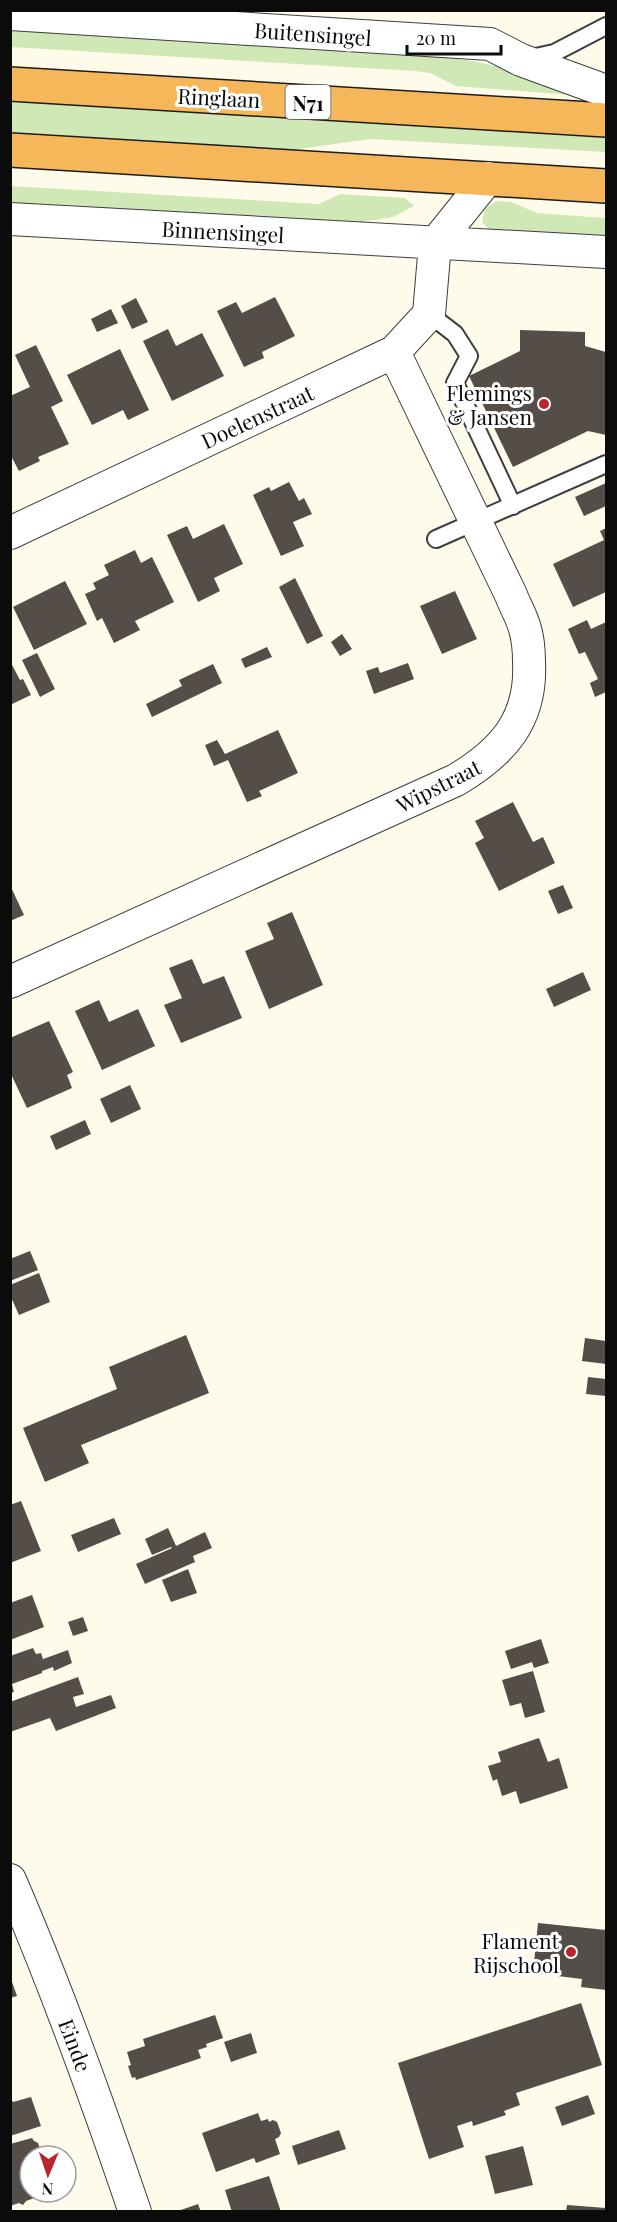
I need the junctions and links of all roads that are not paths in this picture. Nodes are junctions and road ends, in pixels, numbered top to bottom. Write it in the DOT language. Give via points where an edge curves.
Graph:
graph roads {
  1 [pos="10,14"];
  2 [pos="130,16"];
  3 [pos="606,26"];
  4 [pos="520,60"];
  5 [pos="10,84"];
  6 [pos="606,91"];
  7 [pos="606,120"];
  8 [pos="10,150"];
  9 [pos="488,178"];
  10 [pos="606,186"];
  11 [pos="10,219"];
  12 [pos="435,244"];
  13 [pos="606,252"];
  14 [pos="429,314"];
  15 [pos="394,352"];
  16 [pos="606,464"];
  17 [pos="513,506"];
  18 [pos="476,522"];
  19 [pos="10,533"];
  20 [pos="436,539"];
  21 [pos="10,982"];
  22 [pos="10,1880"];
  23 [pos="135,2211"];
  1 -- 2 [label="street, Buitensingel"];
  2 -- 4 [label="street, Buitensingel" via="490,44"];
  3 -- 4 [label="lane" via="554,53"];
  4 -- 6 [label="street, Buitensingel"];
  5 -- 7 [label="highway, Ringlaan / N71"];
  8 -- 9 [label="highway"];
  9 -- 10 [label="highway"];
  9 -- 12 [label="street"];
  11 -- 12 [label="street, Binnensingel"];
  12 -- 13 [label="street, Binnensingel"];
  12 -- 14 [label="street"];
  14 -- 15 [label="street, Doelenstraat"];
  14 -- 17 [label="lane" via="455,334 469,356 455,383"];
  15 -- 18 [label="street, Wipstraat"];
  15 -- 19 [label="street, Doelenstraat"];
  16 -- 17 [label="lane"];
  17 -- 18 [label="lane"];
  18 -- 20 [label="lane"];
  18 -- 21 [label="street, Wipstraat" via="525,630 529,654 528,694 522,714 497,751 456,780"];
  22 -- 23 [label="street, Einde" via="42,1954"];
}
